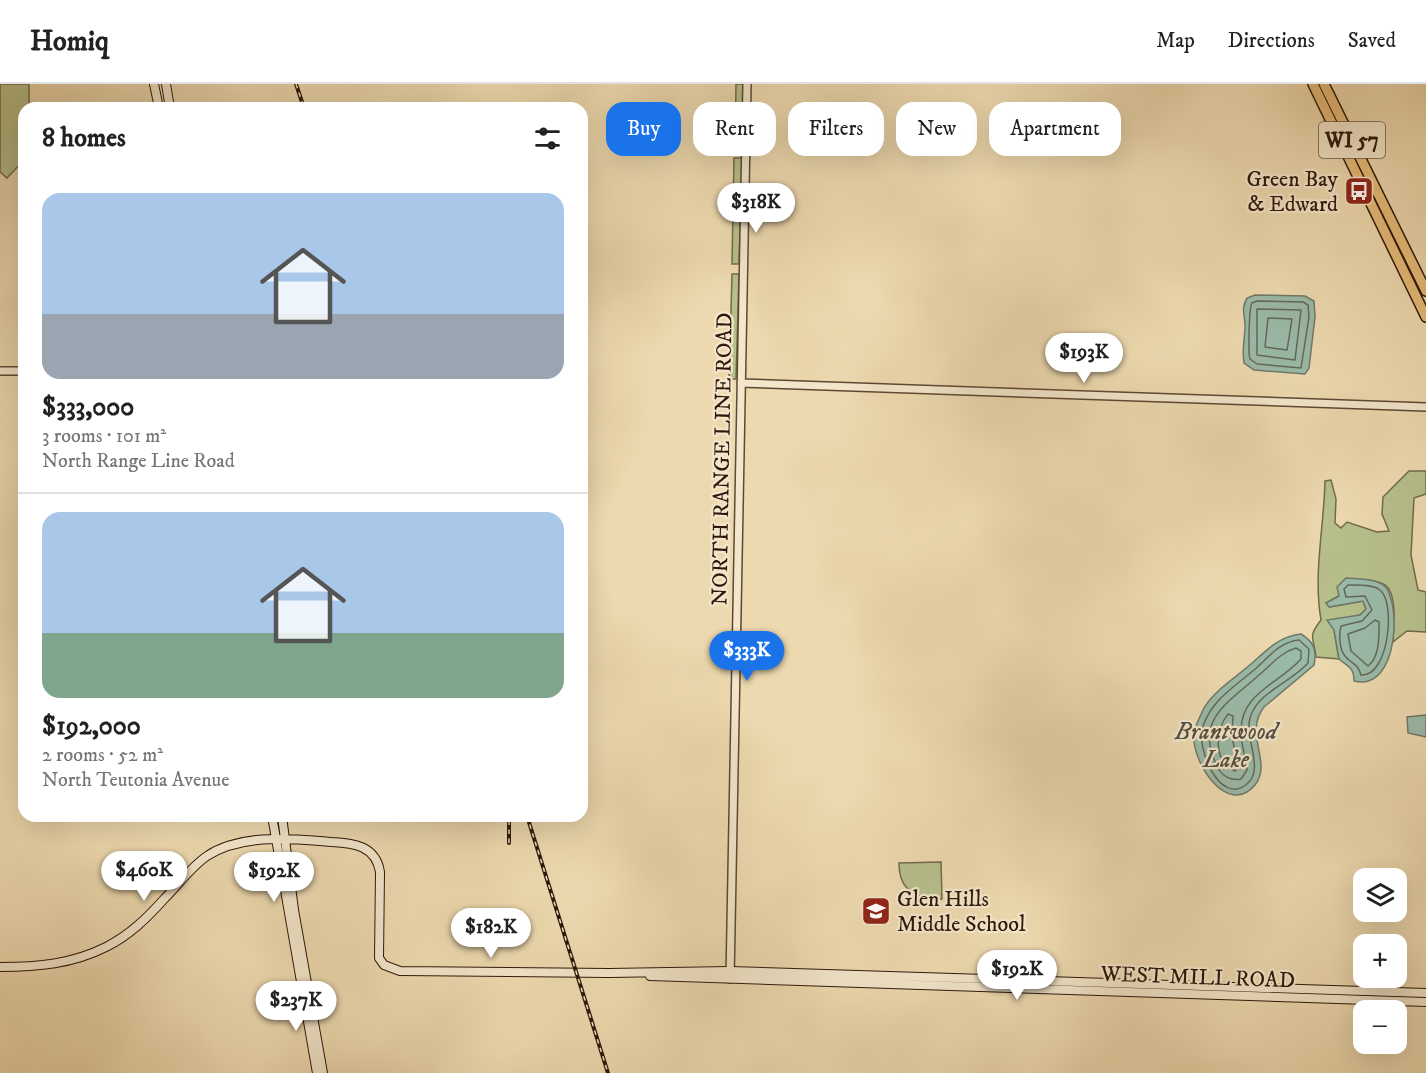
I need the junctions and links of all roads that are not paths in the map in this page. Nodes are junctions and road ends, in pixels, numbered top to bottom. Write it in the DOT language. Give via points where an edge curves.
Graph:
graph roads {
  1 [pos="154,84"];
  2 [pos="166,84"];
  3 [pos="747,84"];
  4 [pos="1313,84"];
  5 [pos="1324,84"];
  6 [pos="158,102"];
  7 [pos="169,102"];
  8 [pos="1426,291"];
  9 [pos="1426,317"];
  10 [pos="0,371"];
  11 [pos="18,371"];
  12 [pos="741,383"];
  13 [pos="1426,407"];
  14 [pos="273,822"];
  15 [pos="283,822"];
  16 [pos="276,841"];
  17 [pos="285,841"];
  18 [pos="0,967"];
  19 [pos="730,975"];
  20 [pos="1426,993"];
  21 [pos="1426,1002"];
  22 [pos="317,1073"];
  23 [pos="323,1073"];
  1 -- 6 [label="main road"];
  2 -- 7 [label="main road"];
  3 -- 12 [label="street, NORTH RANGE LINE ROAD"];
  4 -- 9 [label="main road, WI 57"];
  5 -- 8 [label="main road, WI 57"];
  10 -- 11 [label="street"];
  12 -- 13 [label="street"];
  12 -- 19 [label="street, NORTH RANGE LINE ROAD"];
  14 -- 16 [label="main road"];
  15 -- 17 [label="main road"];
  16 -- 17 [label="main road, WEST MILL ROAD"];
  16 -- 18 [label="main road, WEST MILL ROAD" via="232,844 207,856 137,927 98,951 49,966"];
  16 -- 22 [label="main road"];
  17 -- 19 [label="main road, WEST MILL ROAD" via="353,843 373,855 380,872 379,958 388,968"];
  17 -- 23 [label="main road"];
  19 -- 20 [label="main road, WEST MILL ROAD"];
  19 -- 21 [label="main road, WEST MILL ROAD"];
}
